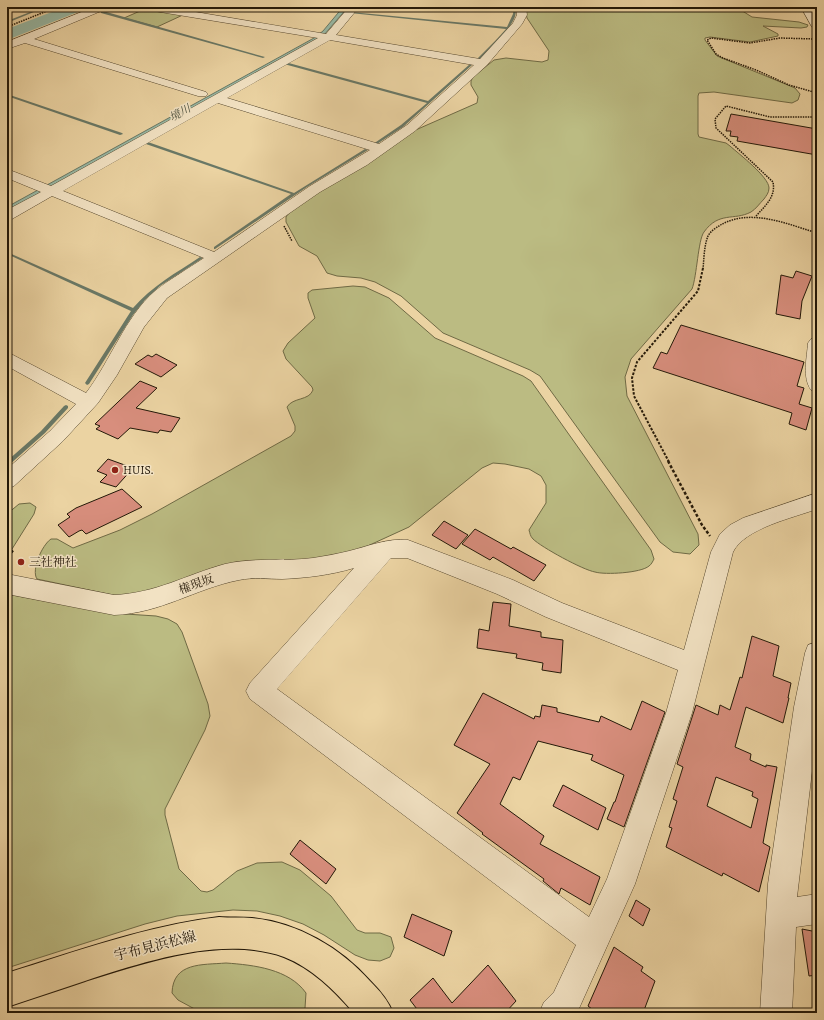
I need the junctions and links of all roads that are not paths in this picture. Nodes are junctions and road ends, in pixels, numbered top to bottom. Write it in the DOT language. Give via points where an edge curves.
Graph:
graph roads {
  1 [pos="103,7"];
  2 [pos="148,7"];
  3 [pos="354,7"];
  4 [pos="521,7"];
  5 [pos="806,7"];
  6 [pos="817,27"];
  7 [pos="321,33"];
  8 [pos="24,39"];
  9 [pos="7,46"];
  10 [pos="483,63"];
  11 [pos="202,94"];
  12 [pos="217,99"];
  13 [pos="161,117"];
  14 [pos="380,150"];
  15 [pos="7,173"];
  16 [pos="42,187"];
  17 [pos="7,216"];
  18 [pos="216,258"];
  19 [pos="817,343"];
  20 [pos="7,359"];
  21 [pos="817,386"];
  22 [pos="88,402"];
  23 [pos="7,481"];
  24 [pos="817,501"];
  25 [pos="385,548"];
  26 [pos="7,584"];
  27 [pos="817,653"];
  28 [pos="692,664"];
  29 [pos="812,709"];
  30 [pos="817,909"];
  31 [pos="781,913"];
  32 [pos="594,940"];
  33 [pos="7,990"];
  34 [pos="376,1013"];
  35 [pos="555,1013"];
  36 [pos="776,1013"];
  1 -- 8 [label="street"];
  2 -- 7 [label="street"];
  3 -- 7 [label="street"];
  4 -- 10 [label="street" via="522,15 519,21"];
  5 -- 6 [label="street"];
  7 -- 10 [label="street"];
  7 -- 11 [label="street" via="294,44"];
  7 -- 12 [label="street"];
  8 -- 9 [label="street"];
  8 -- 11 [label="street"];
  10 -- 14 [label="street" via="411,128"];
  11 -- 13 [label="street"];
  12 -- 14 [label="street"];
  12 -- 16 [label="street"];
  14 -- 18 [label="street" via="315,189"];
  15 -- 16 [label="street"];
  16 -- 17 [label="street"];
  16 -- 18 [label="street"];
  18 -- 22 [label="street" via="154,302"];
  19 -- 21 [label="street"];
  20 -- 22 [label="street"];
  22 -- 23 [label="street"];
  24 -- 28 [label="street" via="745,527 728,540 722,552"];
  25 -- 26 [label="street, 権現坂" via="352,560 315,567 241,570 145,603 129,606"];
  25 -- 28 [label="street" via="408,549 505,587 548,608"];
  25 -- 32 [label="street" via="259,691"];
  27 -- 29 [label="street"];
  28 -- 32 [label="street" via="679,713 620,884"];
  29 -- 31 [label="street" via="786,861"];
  30 -- 31 [label="street" via="810,912"];
  31 -- 36 [label="street"];
  32 -- 35 [label="street" via="565,1003"];
  33 -- 34 [label="main road, 宇布見浜松線" via="177,938 208,933 252,933 274,937 294,945 333,967 351,983"];
}
